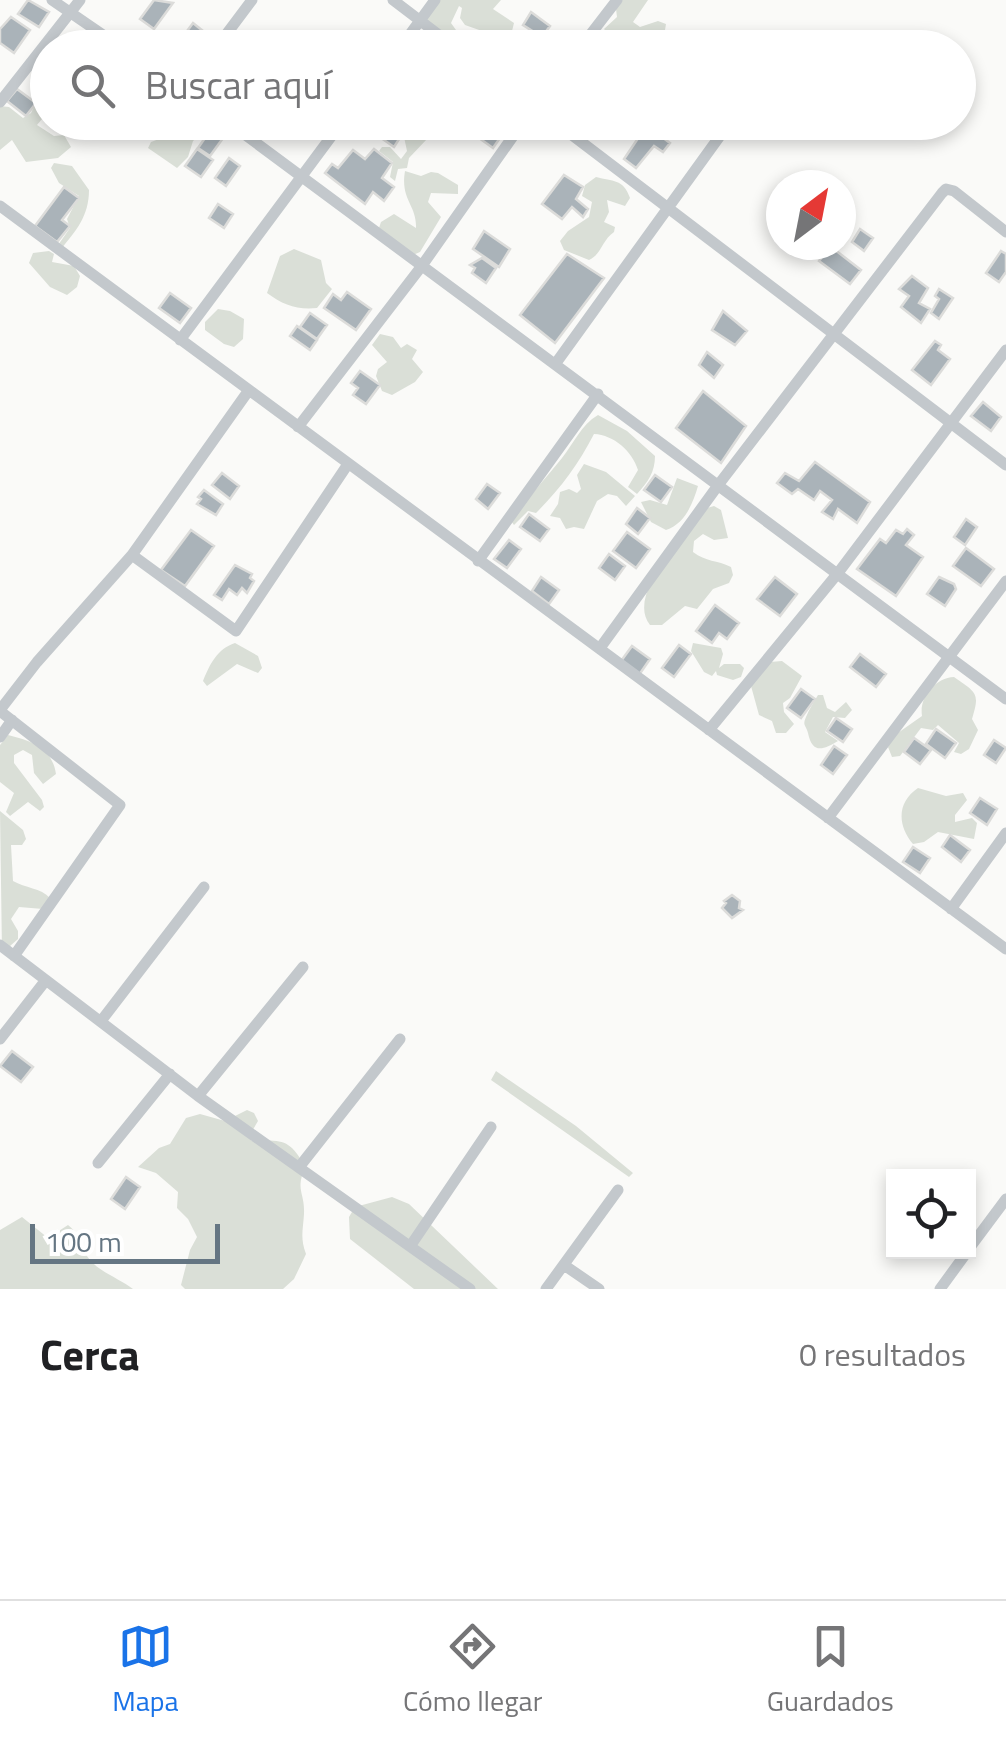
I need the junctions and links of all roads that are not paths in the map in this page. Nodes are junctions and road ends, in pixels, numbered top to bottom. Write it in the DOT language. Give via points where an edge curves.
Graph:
graph roads {
  1 [pos="52,0"];
  2 [pos="80,0"];
  3 [pos="252,0"];
  4 [pos="393,0"];
  5 [pos="435,0"];
  6 [pos="616,0"];
  7 [pos="71,13"];
  8 [pos="420,20"];
  9 [pos="57,30"];
  10 [pos="96,30"];
  11 [pos="230,30"];
  12 [pos="413,30"];
  13 [pos="433,30"];
  14 [pos="594,30"];
  15 [pos="30,64"];
  16 [pos="0,102"];
  17 [pos="252,140"];
  18 [pos="328,140"];
  19 [pos="509,140"];
  20 [pos="579,140"];
  21 [pos="717,140"];
  22 [pos="300,176"];
  23 [pos="0,206"];
  24 [pos="669,209"];
  25 [pos="1006,232"];
  26 [pos="421,267"];
  27 [pos="833,336"];
  28 [pos="180,340"];
  29 [pos="1006,350"];
  30 [pos="556,364"];
  31 [pos="249,390"];
  32 [pos="598,394"];
  33 [pos="952,422"];
  34 [pos="298,427"];
  35 [pos="348,464"];
  36 [pos="1006,465"];
  37 [pos="719,484"];
  38 [pos="132,554"];
  39 [pos="478,560"];
  40 [pos="838,573"];
  41 [pos="1006,581"];
  42 [pos="600,648"];
  43 [pos="951,658"];
  44 [pos="1006,699"];
  45 [pos="0,710"];
  46 [pos="12,720"];
  47 [pos="709,730"];
  48 [pos="0,737"];
  49 [pos="828,818"];
  50 [pos="1006,833"];
  51 [pos="204,887"];
  52 [pos="951,908"];
  53 [pos="0,945"];
  54 [pos="1006,949"];
  55 [pos="14,956"];
  56 [pos="304,967"];
  57 [pos="46,980"];
  58 [pos="101,1022"];
  59 [pos="400,1039"];
  60 [pos="0,1040"];
  61 [pos="170,1074"];
  62 [pos="198,1096"];
  63 [pos="491,1128"];
  64 [pos="98,1163"];
  65 [pos="300,1166"];
  66 [pos="618,1190"];
  67 [pos="1006,1199"];
  68 [pos="976,1240"];
  69 [pos="411,1244"];
  70 [pos="962,1259"];
  71 [pos="564,1265"];
  72 [pos="470,1289"];
  73 [pos="546,1289"];
  74 [pos="599,1289"];
  75 [pos="940,1289"];
  1 -- 7 [label="street"];
  2 -- 7 [label="street"];
  3 -- 11 [label="street"];
  4 -- 8 [label="street"];
  5 -- 8 [label="street"];
  6 -- 14 [label="street"];
  7 -- 9 [label="street"];
  7 -- 10 [label="street"];
  8 -- 12 [label="street"];
  8 -- 13 [label="street"];
  15 -- 16 [label="street"];
  17 -- 22 [label="street"];
  18 -- 22 [label="street"];
  19 -- 26 [label="street"];
  20 -- 24 [label="street"];
  21 -- 24 [label="street"];
  22 -- 26 [label="street"];
  22 -- 28 [label="street"];
  23 -- 28 [label="street"];
  24 -- 27 [label="street"];
  24 -- 30 [label="street"];
  25 -- 27 [label="street" via="946,189"];
  26 -- 30 [label="street"];
  26 -- 34 [label="street"];
  27 -- 33 [label="street"];
  27 -- 37 [label="street"];
  28 -- 31 [label="street"];
  29 -- 33 [label="street"];
  30 -- 32 [label="street"];
  31 -- 34 [label="street"];
  31 -- 38 [label="street"];
  32 -- 37 [label="street"];
  32 -- 39 [label="street"];
  33 -- 36 [label="street"];
  33 -- 40 [label="street"];
  34 -- 35 [label="street"];
  35 -- 38 [label="street" via="236,631"];
  35 -- 39 [label="street"];
  37 -- 40 [label="street"];
  37 -- 42 [label="street"];
  38 -- 45 [label="street"];
  39 -- 42 [label="street"];
  40 -- 43 [label="street"];
  40 -- 47 [label="street"];
  41 -- 43 [label="street"];
  42 -- 47 [label="street"];
  43 -- 44 [label="street"];
  43 -- 49 [label="street"];
  45 -- 46 [label="street"];
  46 -- 48 [label="street"];
  46 -- 55 [label="street" via="120,805"];
  47 -- 49 [label="street"];
  49 -- 52 [label="street"];
  50 -- 52 [label="street"];
  51 -- 58 [label="street"];
  52 -- 54 [label="street"];
  53 -- 55 [label="street"];
  55 -- 57 [label="street"];
  56 -- 62 [label="street"];
  57 -- 58 [label="street"];
  57 -- 60 [label="street"];
  58 -- 61 [label="street"];
  59 -- 65 [label="street"];
  61 -- 62 [label="street"];
  61 -- 64 [label="street"];
  62 -- 65 [label="street"];
  63 -- 69 [label="street"];
  65 -- 69 [label="street"];
  66 -- 71 [label="street"];
  67 -- 68 [label="street"];
  69 -- 72 [label="street"];
  70 -- 75 [label="street"];
  71 -- 73 [label="street"];
  71 -- 74 [label="street"];
}
